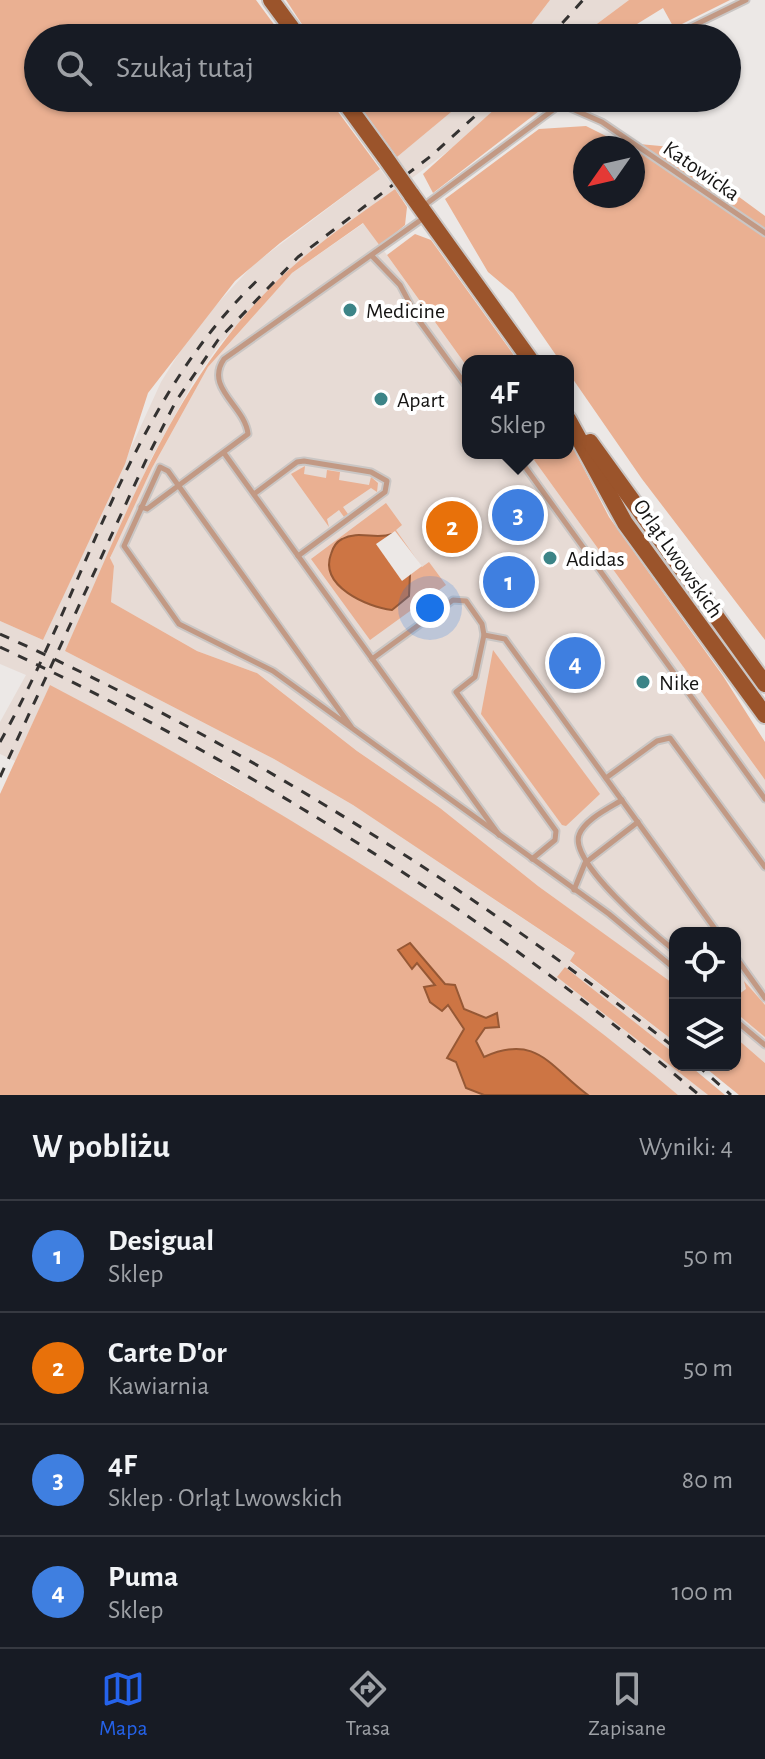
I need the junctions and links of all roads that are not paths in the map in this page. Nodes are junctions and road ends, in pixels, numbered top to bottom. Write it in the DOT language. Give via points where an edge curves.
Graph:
graph roads {
  1 [pos="271,0"];
  2 [pos="746,0"];
  3 [pos="289,24"];
  4 [pos="697,24"];
  5 [pos="352,112"];
  6 [pos="551,112"];
  7 [pos="579,112"];
  8 [pos="424,212"];
  9 [pos="765,233"];
  10 [pos="372,256"];
  11 [pos="527,355"];
  12 [pos="462,380"];
  13 [pos="574,420"];
  14 [pos="574,430"];
  15 [pos="224,453"];
  16 [pos="519,459"];
  17 [pos="179,486"];
  18 [pos="254,494"];
  19 [pos="141,507"];
  20 [pos="298,556"];
  21 [pos="484,635"];
  22 [pos="372,659"];
  23 [pos="765,684"];
  24 [pos="765,715"];
  25 [pos="352,728"];
  26 [pos="606,778"];
  27 [pos="765,799"];
  28 [pos="622,800"];
  29 [pos="638,822"];
  30 [pos="502,839"];
  31 [pos="532,859"];
  32 [pos="585,863"];
  33 [pos="765,867"];
  34 [pos="574,890"];
  35 [pos="714,927"];
  36 [pos="669,945"];
  37 [pos="669,964"];
  38 [pos="741,964"];
  39 [pos="765,998"];
  40 [pos="741,1025"];
  41 [pos="765,1045"];
  1 -- 3 [label="main road"];
  2 -- 4 [label="lane"];
  5 -- 8 [label="main road, bridge"];
  6 -- 8 [label="lane"];
  7 -- 9 [label="lane, Katowicka" via="602,122"];
  8 -- 10 [label="lane"];
  8 -- 11 [label="main road"];
  10 -- 12 [label="lane" via="400,285"];
  10 -- 15 [label="lane" via="224,359 218,380 248,434"];
  13 -- 23 [label="main road, Orląt Lwowskich"];
  14 -- 24 [label="main road, Orląt Lwowskich" via="625,523"];
  15 -- 17 [label="lane"];
  15 -- 18 [label="lane"];
  16 -- 27 [label="lane"];
  17 -- 19 [label="lane" via="147,509"];
  17 -- 19 [label="lane" via="160,467"];
  17 -- 25 [label="lane"];
  18 -- 20 [label="lane"];
  18 -- 20 [label="lane" via="304,461 371,472 387,481 385,492"];
  19 -- 25 [label="lane" via="124,546 179,624 273,671"];
  20 -- 22 [label="lane"];
  21 -- 22 [label="lane" via="482,624 460,598"];
  21 -- 26 [label="lane" via="505,639"];
  21 -- 31 [label="lane" via="475,677 456,692 556,831 555,840"];
  22 -- 30 [label="lane"];
  25 -- 30 [label="lane"];
  26 -- 28 [label="lane"];
  26 -- 33 [label="lane" via="663,737 670,738"];
  28 -- 29 [label="lane"];
  28 -- 32 [label="lane" via="581,830 577,844"];
  29 -- 32 [label="lane"];
  29 -- 35 [label="lane"];
  30 -- 31 [label="lane"];
  31 -- 34 [label="lane"];
  32 -- 34 [label="lane"];
  32 -- 36 [label="lane"];
  34 -- 37 [label="lane"];
  38 -- 39 [label="lane"];
  40 -- 41 [label="lane"];
}
